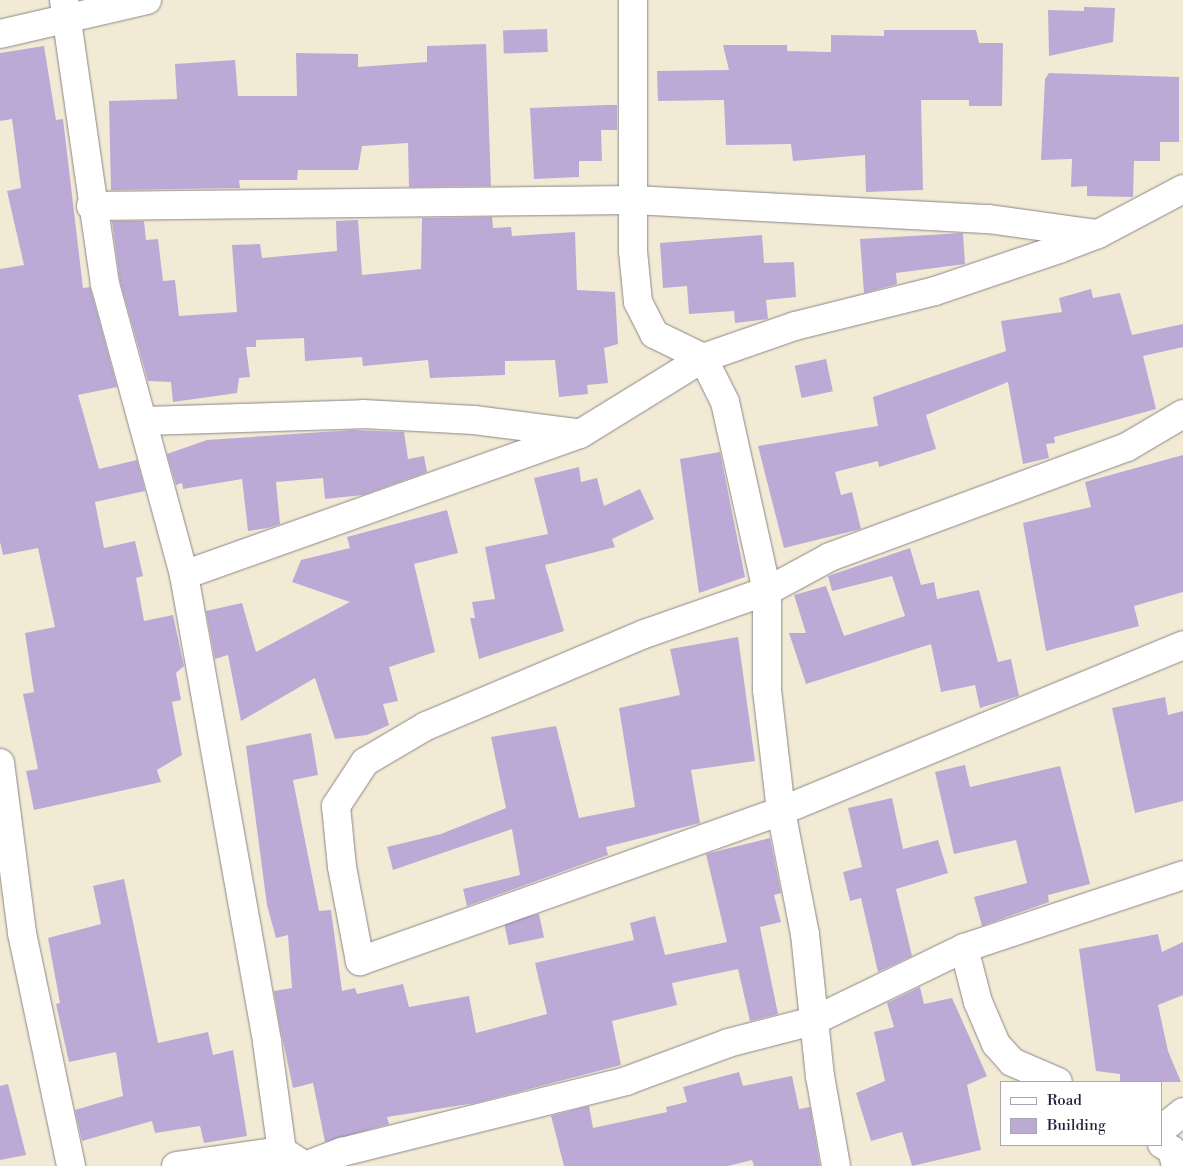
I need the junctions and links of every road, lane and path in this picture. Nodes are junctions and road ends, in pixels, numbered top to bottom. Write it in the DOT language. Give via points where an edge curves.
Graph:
graph roads {
  1 [pos="148,0"];
  2 [pos="633,0"];
  3 [pos="66,11"];
  4 [pos="0,34"];
  5 [pos="1183,189"];
  6 [pos="634,200"];
  7 [pos="91,206"];
  8 [pos="1098,234"];
  9 [pos="703,358"];
  10 [pos="1183,414"];
  11 [pos="145,421"];
  12 [pos="580,434"];
  13 [pos="184,575"];
  14 [pos="767,591"];
  15 [pos="1183,645"];
  16 [pos="0,763"];
  17 [pos="781,811"];
  18 [pos="1183,875"];
  19 [pos="964,948"];
  20 [pos="813,1021"];
  21 [pos="1056,1081"];
  22 [pos="1183,1112"];
  23 [pos="1163,1128"];
  24 [pos="1163,1145"];
  25 [pos="287,1159"];
  26 [pos="71,1166"];
  27 [pos="176,1166"];
  28 [pos="836,1166"];
  29 [pos="1176,1166"];
  1 -- 3 [label="street"];
  2 -- 6 [label="street"];
  3 -- 4 [label="street"];
  3 -- 7 [label="street"];
  5 -- 8 [label="street"];
  6 -- 7 [label="street"];
  6 -- 8 [label="street" via="988,219"];
  6 -- 9 [label="street" via="638,302 654,334"];
  7 -- 11 [label="street" via="105,284"];
  8 -- 9 [label="street" via="935,291 795,326"];
  9 -- 12 [label="street"];
  9 -- 14 [label="street" via="725,402"];
  10 -- 14 [label="street" via="1127,447 830,557"];
  11 -- 12 [label="street" via="363,414 474,420"];
  11 -- 13 [label="street"];
  12 -- 13 [label="street"];
  13 -- 25 [label="street"];
  14 -- 17 [label="street" via="767,690"];
  14 -- 17 [label="street" via="644,634 436,722 365,762 336,806 342,868 360,961"];
  15 -- 17 [label="street"];
  16 -- 26 [label="street" via="22,933"];
  17 -- 20 [label="street" via="805,934"];
  18 -- 19 [label="street"];
  19 -- 20 [label="street"];
  19 -- 21 [label="street" via="978,1002 996,1044 1012,1062"];
  20 -- 25 [label="street" via="728,1043 617,1083 350,1150 305,1166"];
  20 -- 28 [label="street"];
  22 -- 23 [label="street"];
  24 -- 29 [label="street" via="1172,1150"];
  25 -- 27 [label="street"];
}
